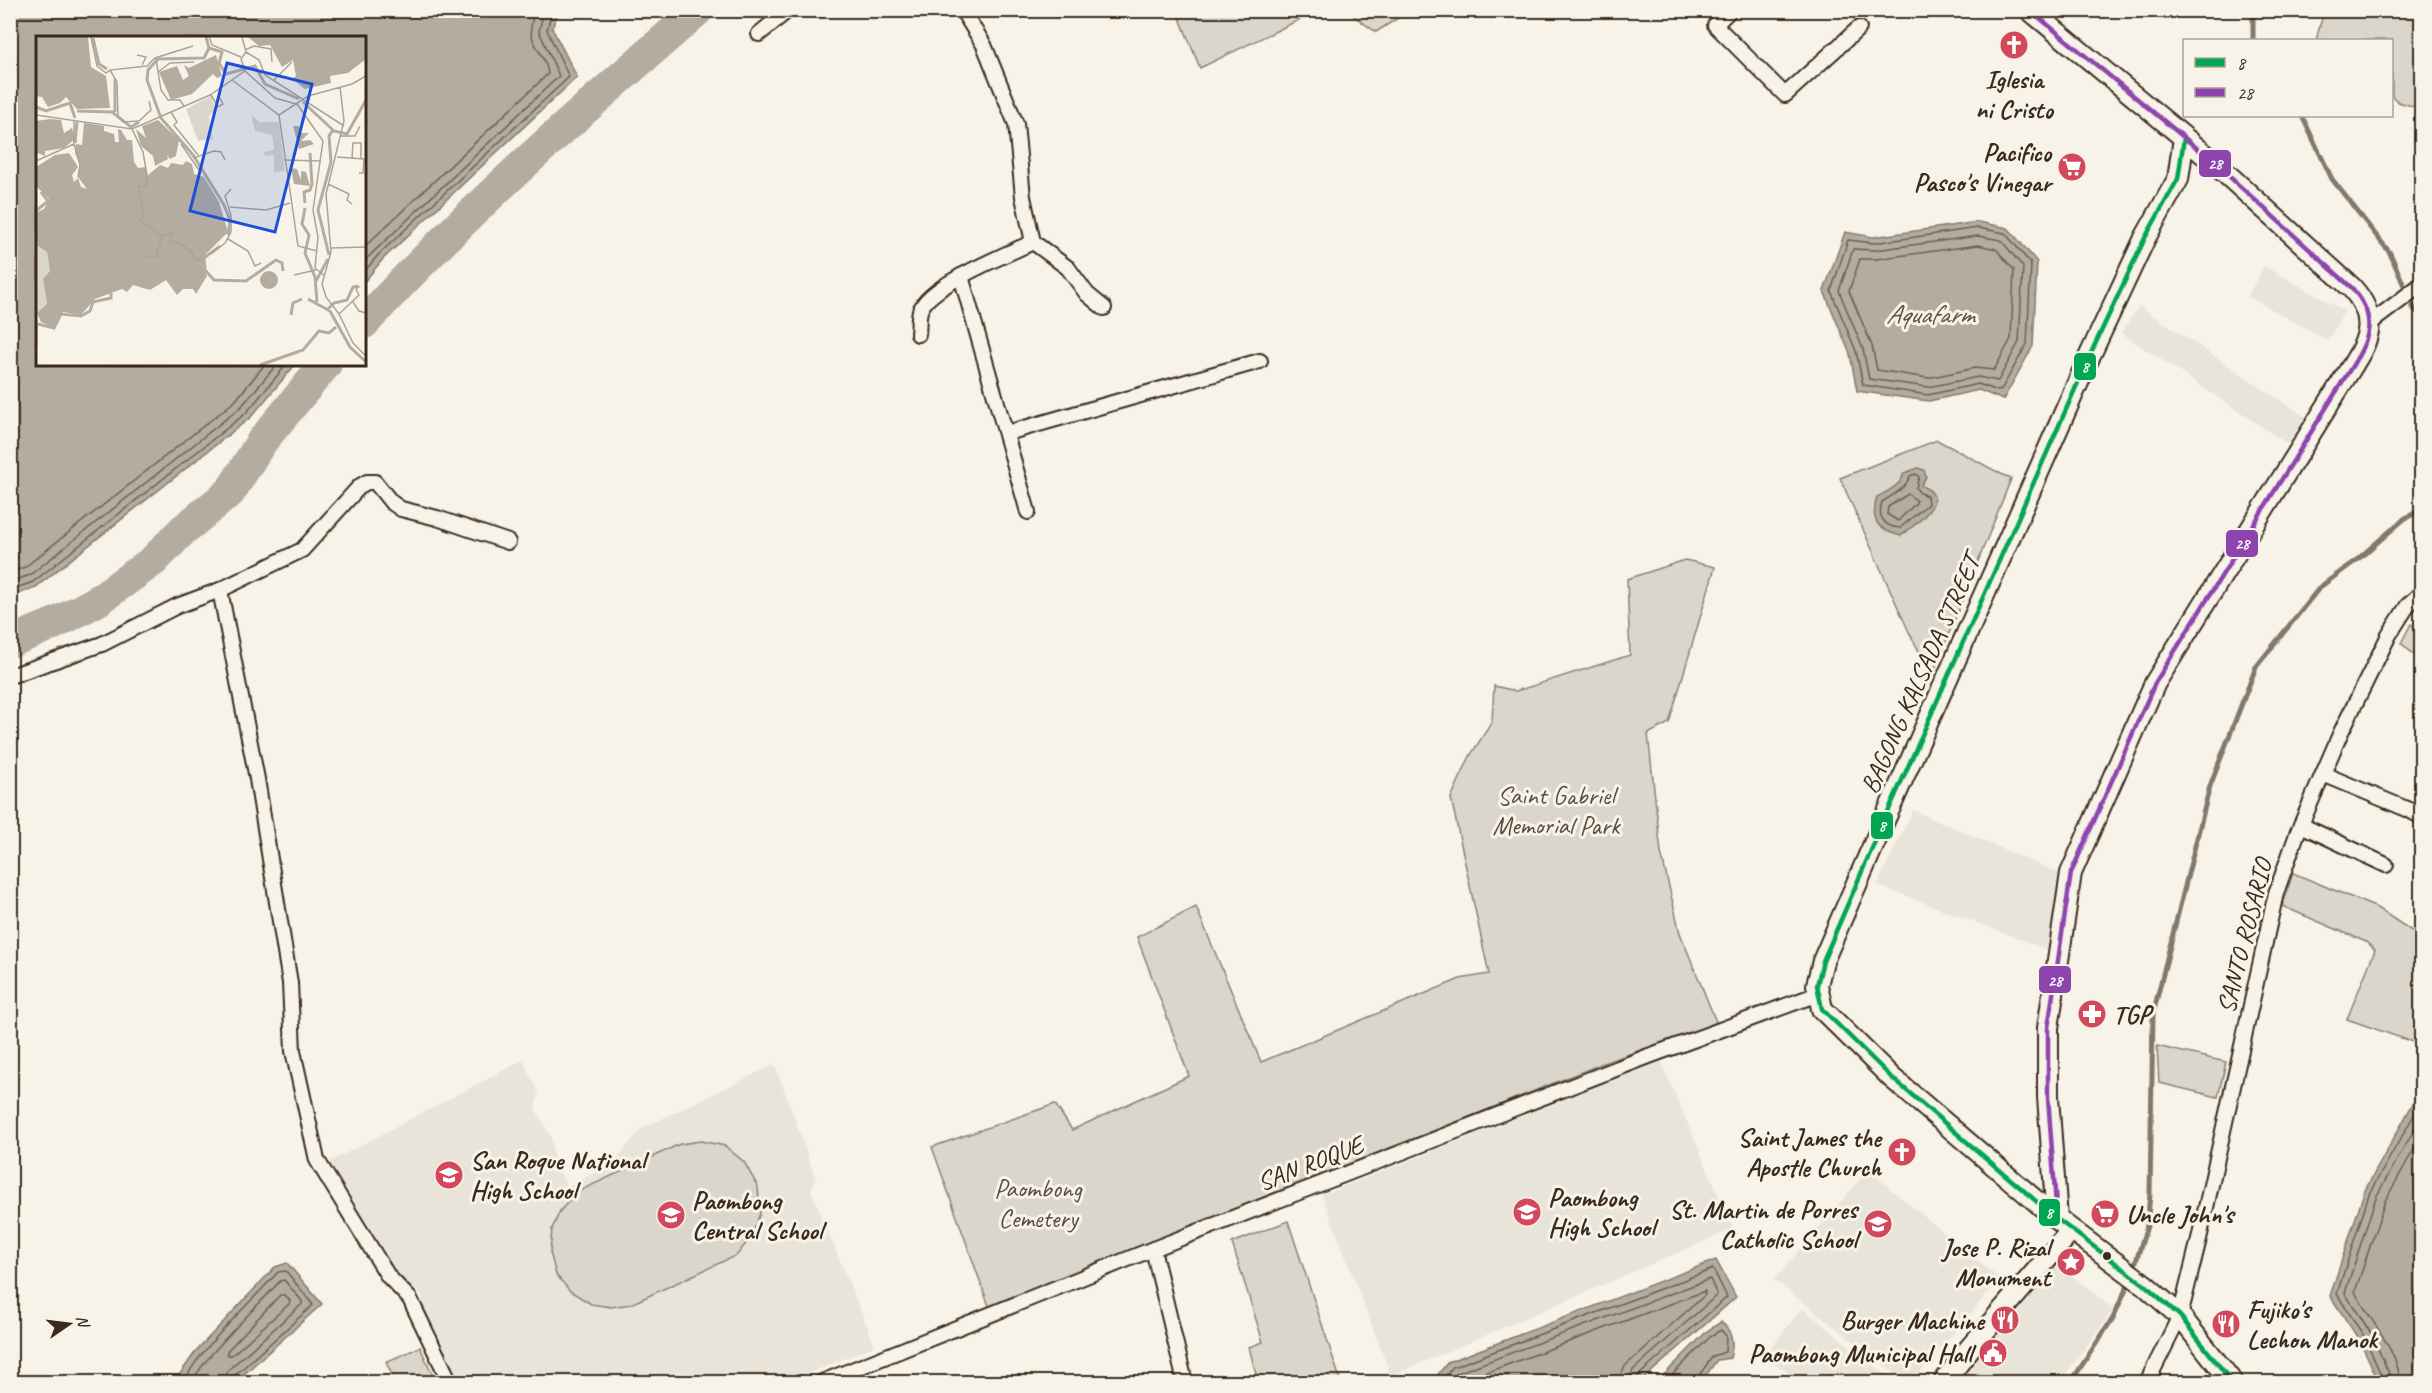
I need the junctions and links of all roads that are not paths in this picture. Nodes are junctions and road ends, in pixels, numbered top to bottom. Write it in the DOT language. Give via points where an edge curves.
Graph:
graph roads {
  1 [pos="788,10"];
  2 [pos="962,10"];
  3 [pos="1730,10"];
  4 [pos="2030,10"];
  5 [pos="1859,28"];
  6 [pos="759,34"];
  7 [pos="2184,138"];
  8 [pos="2210,159"];
  9 [pos="2178,179"];
  10 [pos="1033,242"];
  11 [pos="961,276"];
  12 [pos="2421,284"];
  13 [pos="1104,308"];
  14 [pos="2369,324"];
  15 [pos="918,334"];
  16 [pos="1260,361"];
  17 [pos="1007,433"];
  18 [pos="1028,512"];
  19 [pos="508,542"];
  20 [pos="220,590"];
  21 [pos="2421,592"];
  22 [pos="10,676"];
  23 [pos="2323,774"];
  24 [pos="2421,817"];
  25 [pos="2301,825"];
  26 [pos="2386,865"];
  27 [pos="1818,994"];
  28 [pos="2064,1225"];
  29 [pos="1153,1249"];
  30 [pos="2180,1316"];
  31 [pos="450,1383"];
  32 [pos="822,1383"];
  33 [pos="1185,1383"];
  34 [pos="1944,1383"];
  35 [pos="2147,1383"];
  36 [pos="2232,1383"];
  1 -- 6 [label="street"];
  2 -- 10 [label="street" via="984,45 1016,124 1023,197"];
  3 -- 5 [label="street" via="1715,25 1785,95"];
  4 -- 7 [label="main road"];
  7 -- 8 [label="main road"];
  7 -- 9 [label="main road, BAGONG KALSADA STREET"];
  8 -- 9 [label="main road, BAGONG KALSADA STREET"];
  8 -- 14 [label="main road" via="2352,288 2366,307"];
  9 -- 27 [label="main road, BAGONG KALSADA STREET" via="2145,238 2091,353 1880,830 1823,961"];
  10 -- 11 [label="street"];
  10 -- 13 [label="street" via="1068,268 1087,294"];
  11 -- 15 [label="street" via="929,298 921,310"];
  11 -- 17 [label="street"];
  12 -- 14 [label="street"];
  14 -- 28 [label="main road" via="2366,340 2336,394 2155,683 2072,873 2048,1028 2048,1097"];
  16 -- 17 [label="street"];
  17 -- 18 [label="street"];
  19 -- 20 [label="street" via="401,509 375,482 367,482 302,550"];
  20 -- 22 [label="street" via="177,606 102,644"];
  20 -- 31 [label="street" via="257,779 290,983 293,1051 317,1160 388,1276 410,1299"];
  21 -- 23 [label="street, SANTO ROSARIO" via="2389,635"];
  23 -- 24 [label="street"];
  23 -- 25 [label="street, SANTO ROSARIO"];
  25 -- 26 [label="street"];
  25 -- 30 [label="street, SANTO ROSARIO" via="2276,893"];
  27 -- 28 [label="main road" via="1822,1009 1892,1078"];
  27 -- 29 [label="street, SAN ROQUE"];
  28 -- 30 [label="main road"];
  28 -- 34 [label="main road"];
  29 -- 32 [label="street, SAN ROQUE"];
  29 -- 33 [label="street"];
  30 -- 35 [label="street, SANTO ROSARIO"];
  30 -- 36 [label="main road"];
}
